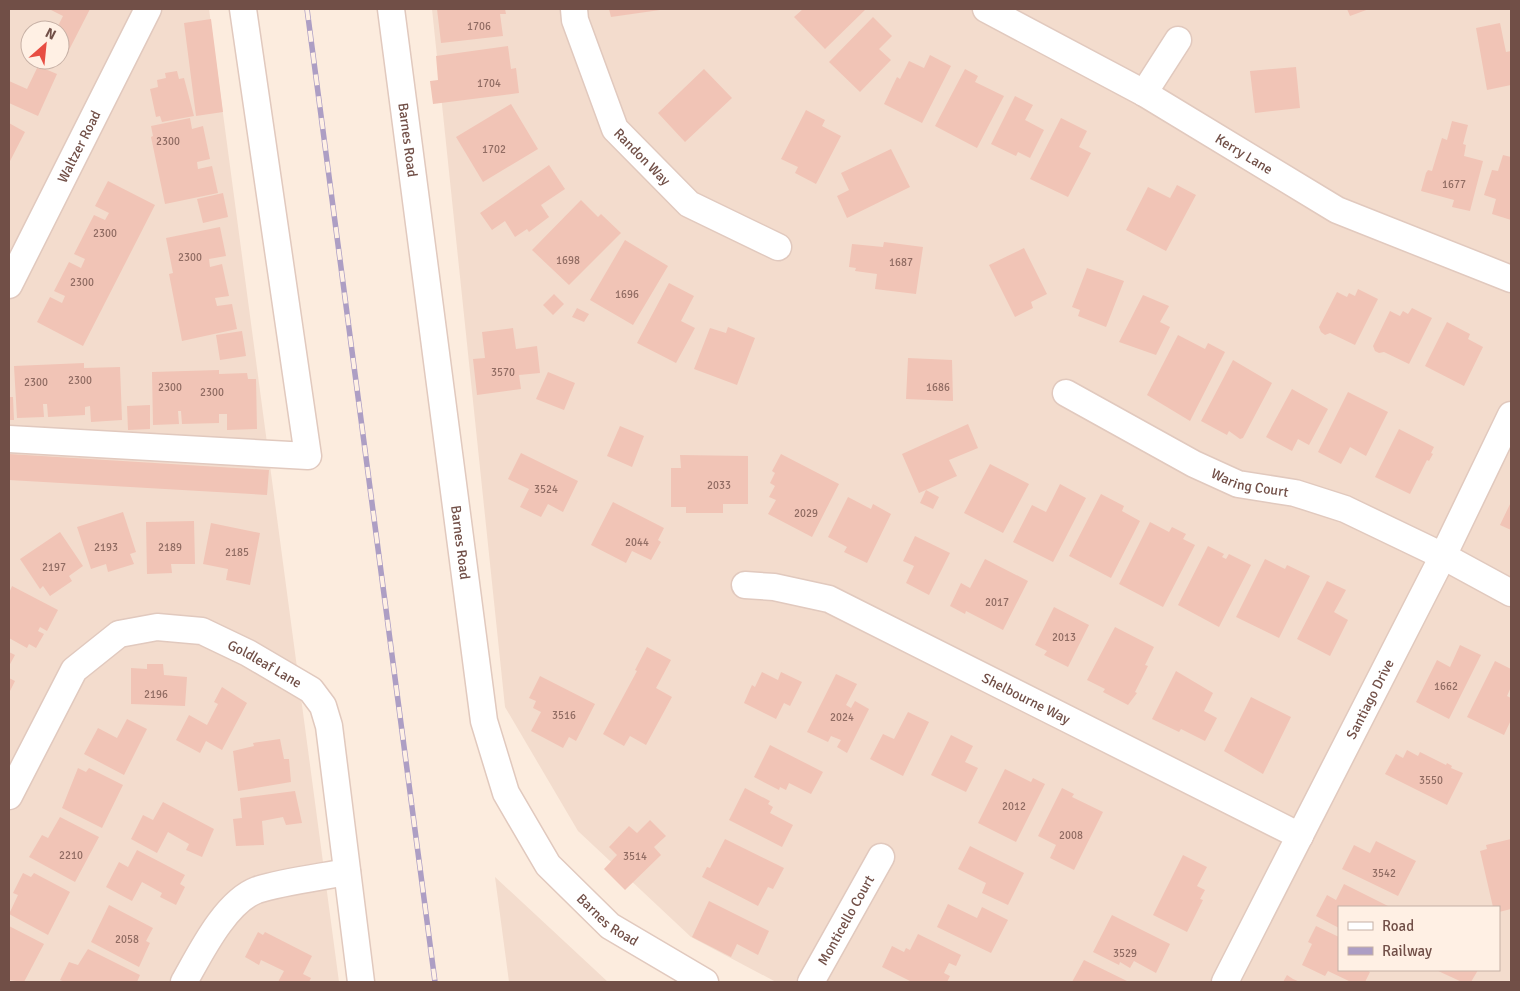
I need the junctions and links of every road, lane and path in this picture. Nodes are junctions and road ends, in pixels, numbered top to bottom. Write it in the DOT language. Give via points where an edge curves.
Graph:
graph roads {
  1 [pos="148,9"];
  2 [pos="243,9"];
  3 [pos="391,9"];
  4 [pos="574,9"];
  5 [pos="986,9"];
  6 [pos="1178,40"];
  7 [pos="1144,93"];
  8 [pos="778,247"];
  9 [pos="1511,279"];
  10 [pos="9,285"];
  11 [pos="1066,393"];
  12 [pos="1511,415"];
  13 [pos="9,439"];
  14 [pos="1443,556"];
  15 [pos="746,585"];
  16 [pos="1511,593"];
  17 [pos="9,796"];
  18 [pos="1300,836"];
  19 [pos="881,857"];
  20 [pos="347,872"];
  21 [pos="184,982"];
  22 [pos="361,982"];
  23 [pos="705,982"];
  24 [pos="811,982"];
  25 [pos="1225,982"];
  1 -- 10 [label="street, Waltzer Road"];
  2 -- 13 [label="street" via="308,456"];
  3 -- 23 [label="street, Barnes Road" via="484,721 506,793 548,865 610,926"];
  4 -- 8 [label="street, Randon Way" via="575,20 615,129 689,204"];
  5 -- 7 [label="street, Kerry Lane"];
  6 -- 7 [label="street"];
  7 -- 9 [label="street, Kerry Lane" via="1337,210"];
  11 -- 14 [label="street, Waring Court" via="1194,464 1238,484 1295,493 1345,509"];
  12 -- 14 [label="street, Santiago Drive"];
  14 -- 16 [label="street, Waring Court"];
  14 -- 18 [label="street, Santiago Drive"];
  15 -- 18 [label="street, Shelbourne Way" via="774,587 829,599"];
  17 -- 20 [label="street, Goldleaf Lane" via="74,670 119,634 158,627 202,632 248,653 311,690 323,706 329,726"];
  18 -- 25 [label="street, Santiago Drive"];
  19 -- 24 [label="street, Monticello Court"];
  20 -- 21 [label="street" via="256,891 219,923"];
  20 -- 22 [label="street, Goldleaf Lane"];
}
